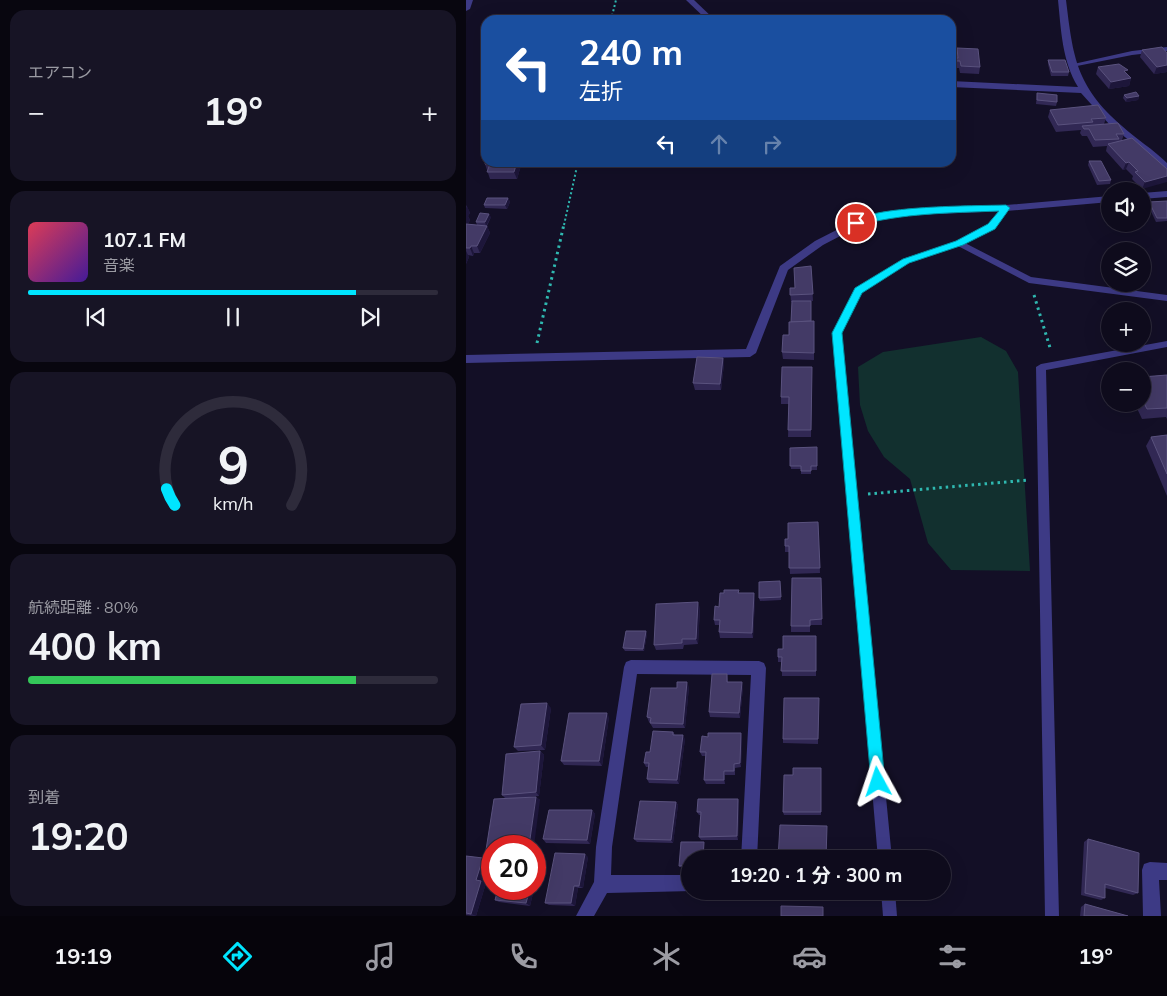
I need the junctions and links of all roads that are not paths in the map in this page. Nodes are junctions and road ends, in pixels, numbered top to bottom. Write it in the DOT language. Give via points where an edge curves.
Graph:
graph roads {
  1 [pos="469,0"];
  2 [pos="690,0"];
  3 [pos="1062,0"];
  4 [pos="466,9"];
  5 [pos="706,15"];
  6 [pos="1167,49"];
  7 [pos="1072,65"];
  8 [pos="956,84"];
  9 [pos="1082,90"];
  10 [pos="1167,168"];
  11 [pos="1167,194"];
  12 [pos="1151,195"];
  13 [pos="1101,200"];
  14 [pos="1006,208"];
  15 [pos="960,243"];
  16 [pos="1167,298"];
  17 [pos="1167,344"];
  18 [pos="466,359"];
  19 [pos="749,850"];
  20 [pos="884,850"];
  21 [pos="1167,872"];
  22 [pos="602,884"];
  23 [pos="681,884"];
  24 [pos="889,900"];
  25 [pos="584,916"];
  26 [pos="890,916"];
  27 [pos="1052,916"];
  28 [pos="1152,916"];
  1 -- 4 [label="street"];
  2 -- 5 [label="street"];
  3 -- 7 [label="street" via="1066,45"];
  6 -- 7 [label="lane"];
  7 -- 9 [label="street"];
  8 -- 9 [label="street"];
  9 -- 10 [label="street" via="1113,123"];
  11 -- 12 [label="street"];
  13 -- 14 [label="street"];
  14 -- 15 [label="lane" via="991,226"];
  14 -- 18 [label="street" via="910,212 866,219 819,243 784,268 750,353"];
  15 -- 16 [label="lane" via="1029,280"];
  15 -- 20 [label="lane" via="906,261 858,291 837,333"];
  17 -- 27 [label="lane" via="1041,367"];
  19 -- 22 [label="street" via="759,668 631,667 604,847"];
  21 -- 28 [label="street" via="1150,870"];
  22 -- 23 [label="street"];
  22 -- 25 [label="street"];
  24 -- 26 [label="lane"];
}
